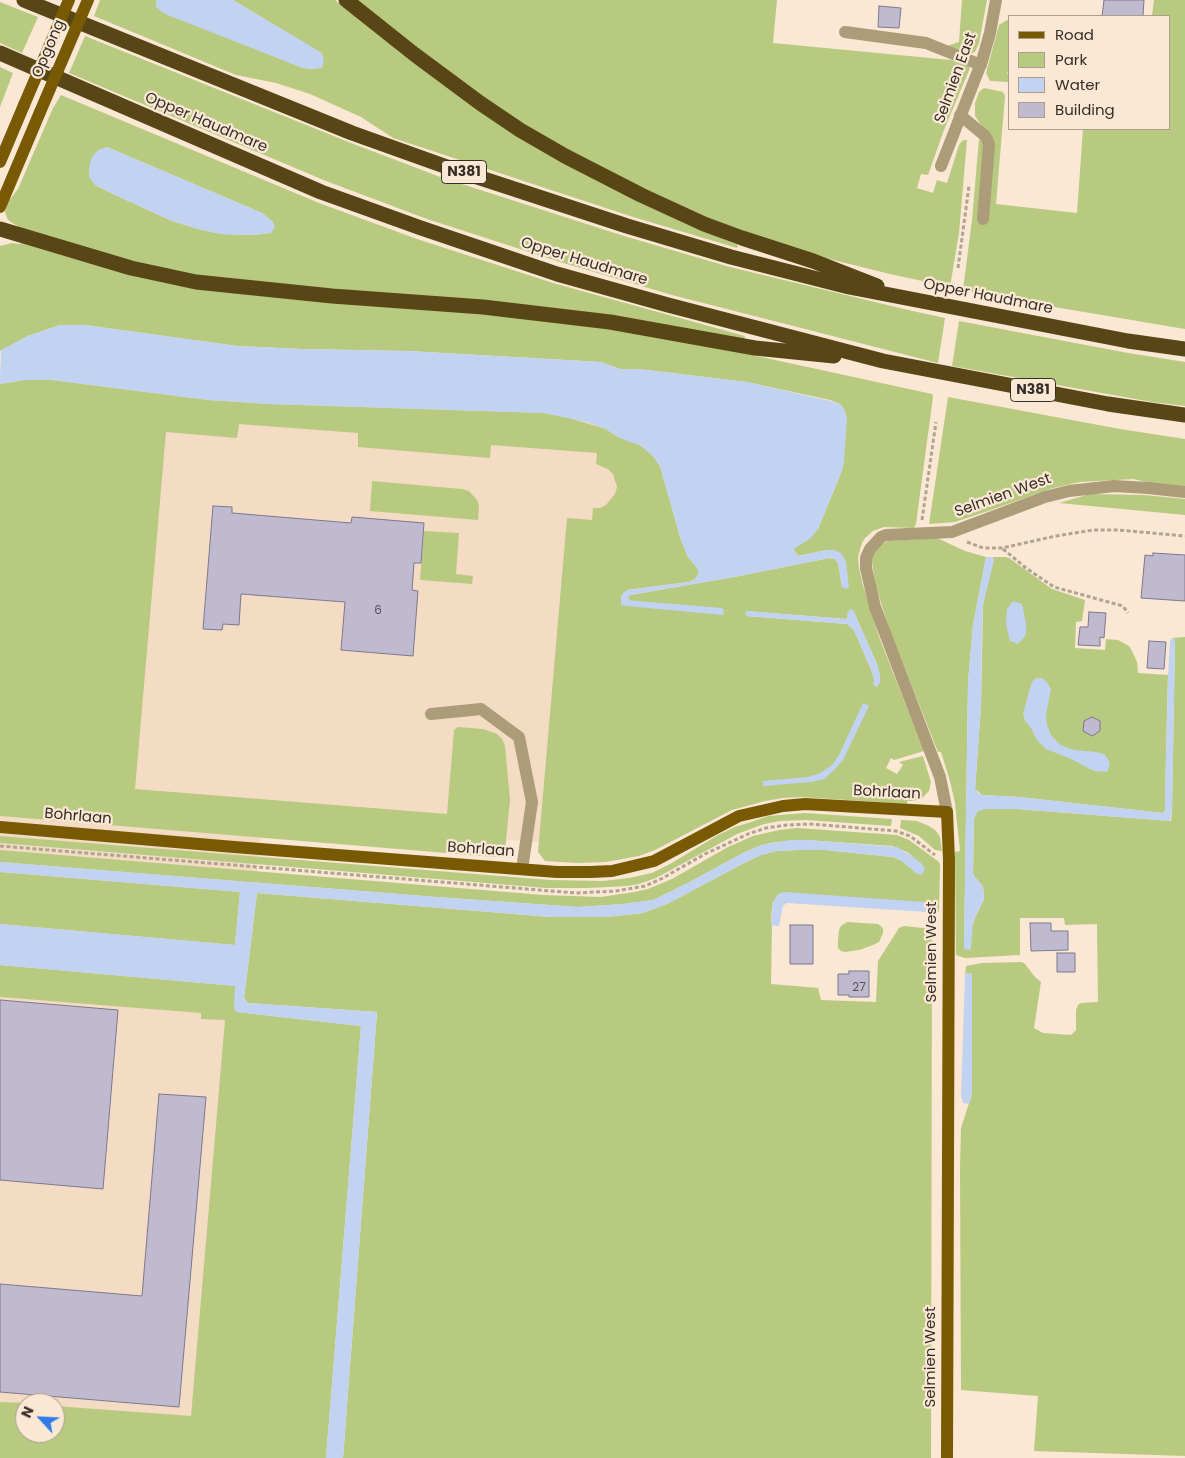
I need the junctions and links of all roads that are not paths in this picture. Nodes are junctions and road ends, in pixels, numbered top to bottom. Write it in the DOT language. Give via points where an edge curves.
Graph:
graph roads {
  1 [pos="24,0"];
  2 [pos="69,0"];
  3 [pos="88,0"];
  4 [pos="346,0"];
  5 [pos="996,0"];
  6 [pos="845,32"];
  7 [pos="0,53"];
  8 [pos="981,65"];
  9 [pos="960,115"];
  10 [pos="0,162"];
  11 [pos="941,166"];
  12 [pos="0,207"];
  13 [pos="983,219"];
  14 [pos="0,229"];
  15 [pos="918,302"];
  16 [pos="1185,349"];
  17 [pos="883,361"];
  18 [pos="1185,415"];
  19 [pos="1185,492"];
  20 [pos="431,714"];
  21 [pos="947,812"];
  22 [pos="0,827"];
  23 [pos="522,869"];
  24 [pos="947,1458"];
  1 -- 15 [label="highway, Opper Haudmare / N381" via="352,133 447,167 731,257"];
  2 -- 10 [label="main road, Opgong, bridge"];
  3 -- 12 [label="main road, Opgong, bridge"];
  4 -- 15 [label="highway, N381" via="480,103 565,156 704,224 813,261"];
  5 -- 8 [label="street, Selmien East"];
  6 -- 8 [label="street" via="926,43"];
  7 -- 17 [label="highway, Opper Haudmare / N381" via="321,192 421,228 557,274"];
  8 -- 9 [label="street, Selmien East"];
  9 -- 11 [label="street, Selmien East"];
  9 -- 13 [label="street" via="984,135 989,145"];
  14 -- 17 [label="highway, N381" via="131,268 196,282 493,308 610,322 755,348"];
  15 -- 16 [label="highway, Opper Haudmare / N381"];
  17 -- 18 [label="highway, Opper Haudmare / N381" via="1108,404"];
  19 -- 21 [label="street, Selmien West" via="1114,486 1069,491 952,532 886,535 870,549 866,568 875,607 940,777"];
  20 -- 23 [label="street" via="481,709 519,737 532,802"];
  21 -- 23 [label="main road, Bohrlaan" via="805,804 783,806 739,816 668,855 635,866 590,872"];
  21 -- 24 [label="main road, Selmien West"];
  22 -- 23 [label="main road, Bohrlaan"];
}
